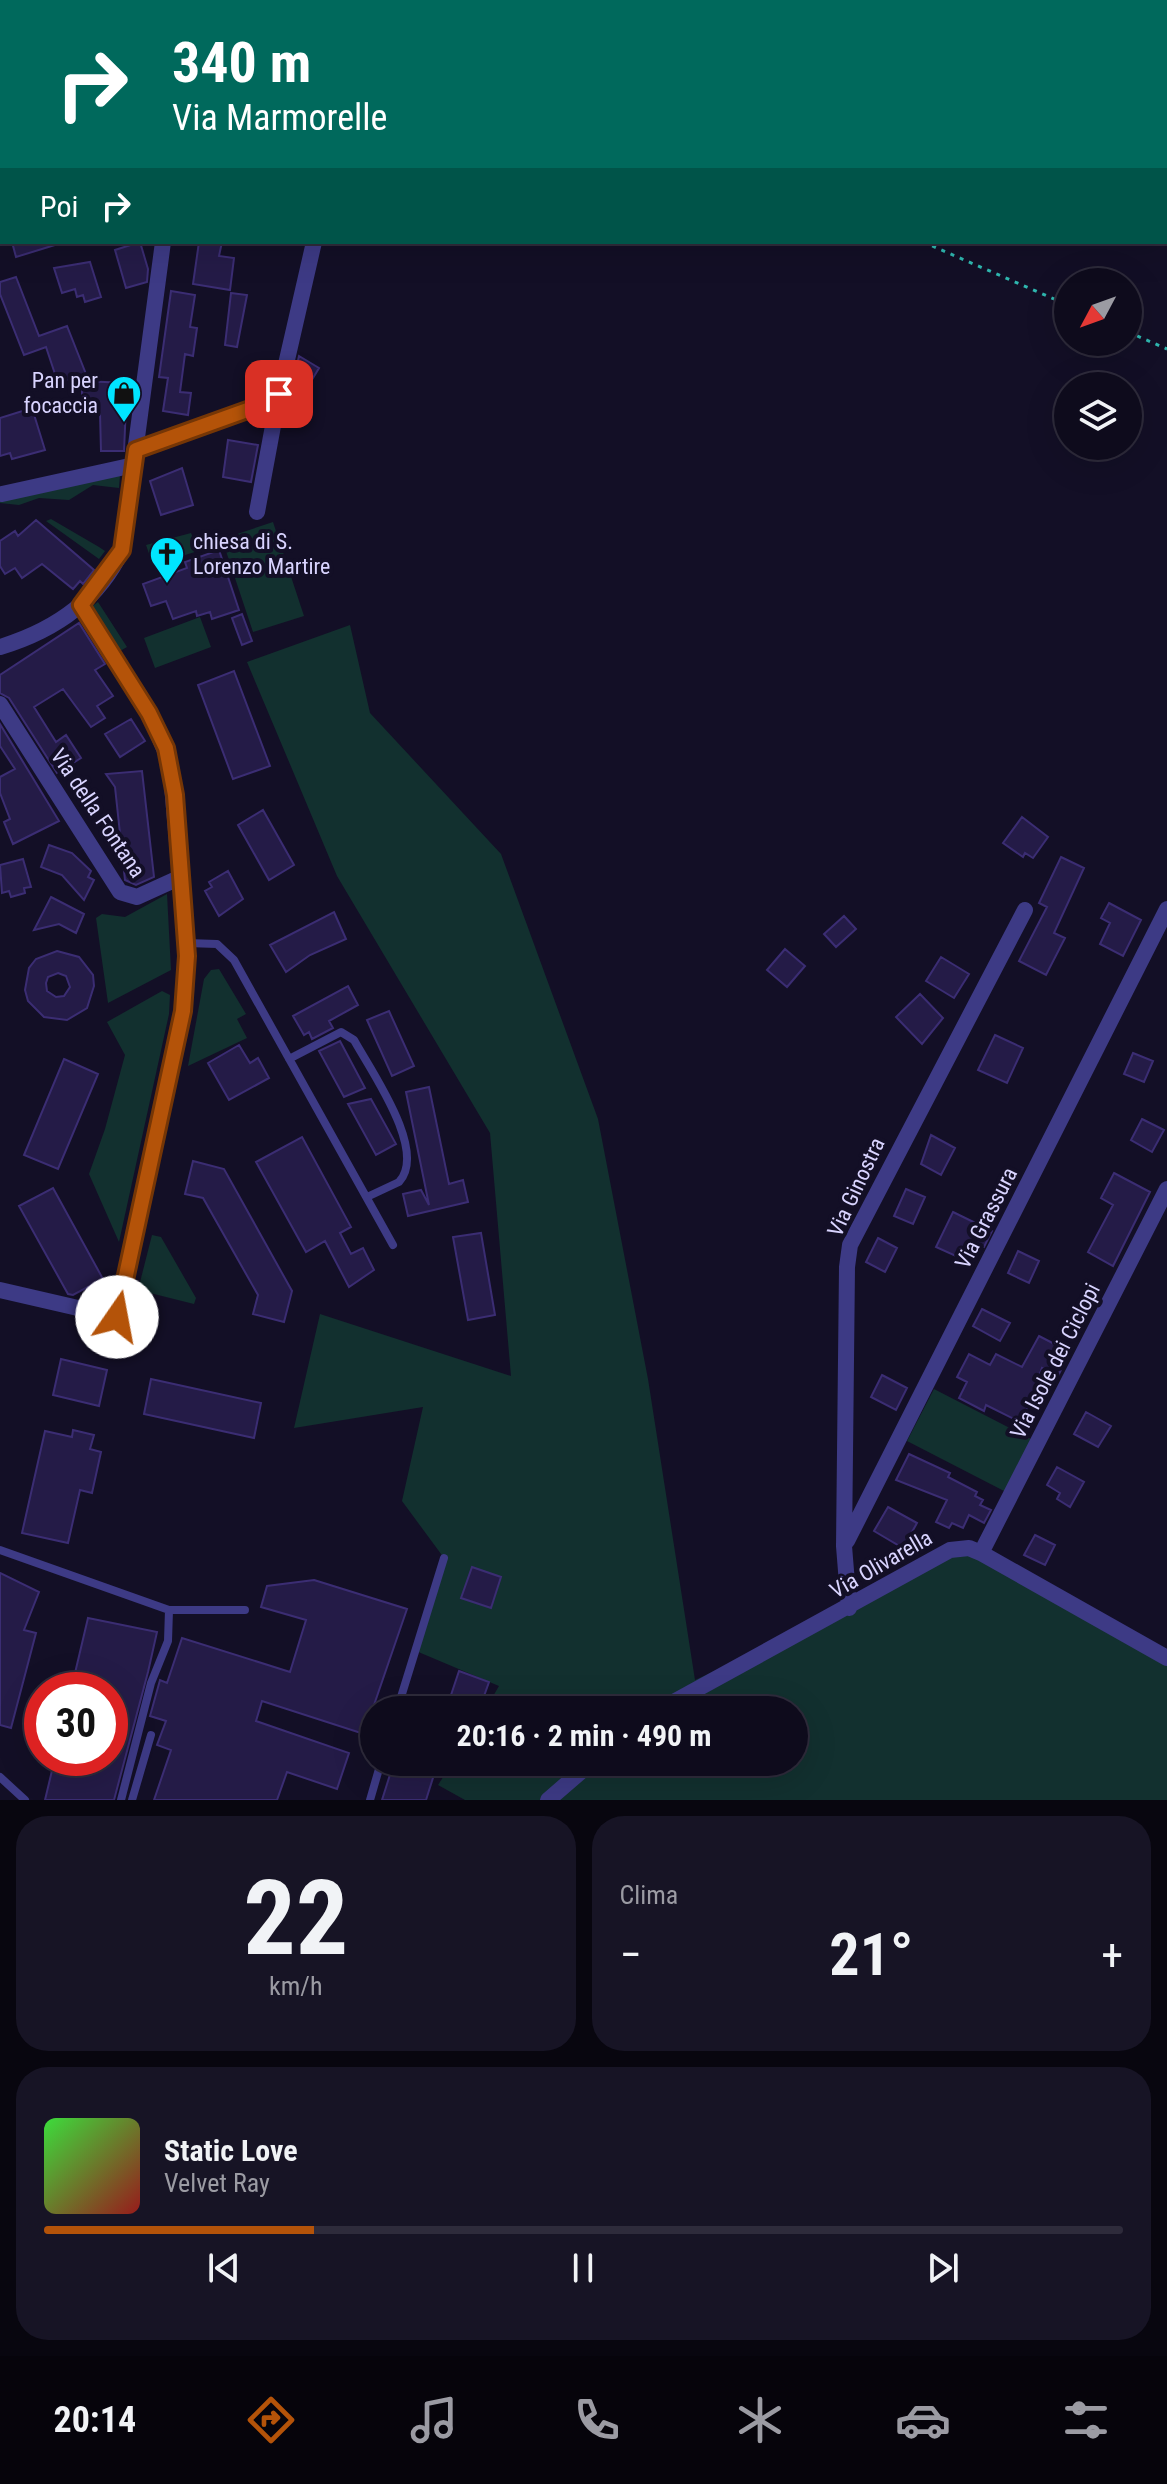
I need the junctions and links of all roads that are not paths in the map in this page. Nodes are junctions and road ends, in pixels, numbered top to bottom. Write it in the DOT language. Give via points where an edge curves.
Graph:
graph roads {
  1 [pos="163,244"];
  2 [pos="314,244"];
  3 [pos="278,399"];
  4 [pos="135,457"];
  5 [pos="2,494"];
  6 [pos="257,512"];
  7 [pos="81,605"];
  8 [pos="0,647"];
  9 [pos="0,704"];
  10 [pos="181,877"];
  11 [pos="1167,909"];
  12 [pos="1025,910"];
  13 [pos="186,943"];
  14 [pos="289,1059"];
  15 [pos="1167,1189"];
  16 [pos="367,1197"];
  17 [pos="393,1245"];
  18 [pos="0,1290"];
  19 [pos="844,1546"];
  20 [pos="0,1550"];
  21 [pos="981,1553"];
  22 [pos="444,1558"];
  23 [pos="849,1608"];
  24 [pos="169,1610"];
  25 [pos="245,1610"];
  26 [pos="1167,1658"];
  27 [pos="401,1696"];
  28 [pos="685,1696"];
  29 [pos="151,1735"];
  30 [pos="377,1776"];
  31 [pos="576,1776"];
  32 [pos="0,1777"];
  33 [pos="25,1800"];
  34 [pos="121,1800"];
  35 [pos="132,1800"];
  36 [pos="370,1800"];
  37 [pos="548,1800"];
  1 -- 4 [label="street"];
  2 -- 3 [label="street"];
  3 -- 4 [label="street"];
  3 -- 6 [label="street"];
  4 -- 5 [label="street"];
  4 -- 7 [label="street" via="122,550"];
  7 -- 8 [label="street" via="62,620"];
  7 -- 10 [label="street" via="166,748"];
  9 -- 10 [label="street, Via della Fontana" via="120,892 137,897"];
  10 -- 13 [label="street"];
  11 -- 19 [label="street, Via Grassura"];
  12 -- 19 [label="street, Via Ginostra" via="850,1245"];
  13 -- 14 [label="lane" via="211,943 228,952"];
  13 -- 18 [label="street" via="183,1011 117,1317"];
  14 -- 16 [label="lane"];
  14 -- 16 [label="lane" via="341,1032 354,1040 400,1123 407,1162 399,1182"];
  15 -- 21 [label="street, Via Isole dei Ciclopi"];
  16 -- 17 [label="lane"];
  19 -- 23 [label="street, Via Ginostra"];
  20 -- 24 [label="lane"];
  21 -- 23 [label="street, Via Olivarella" via="950,1550"];
  21 -- 26 [label="street"];
  22 -- 27 [label="lane"];
  23 -- 28 [label="street, Via Olivarella"];
  24 -- 25 [label="lane"];
  24 -- 34 [label="lane" via="168,1641 151,1683"];
  29 -- 35 [label="lane"];
  30 -- 36 [label="lane"];
  31 -- 37 [label="street"];
  32 -- 33 [label="lane"];
}
